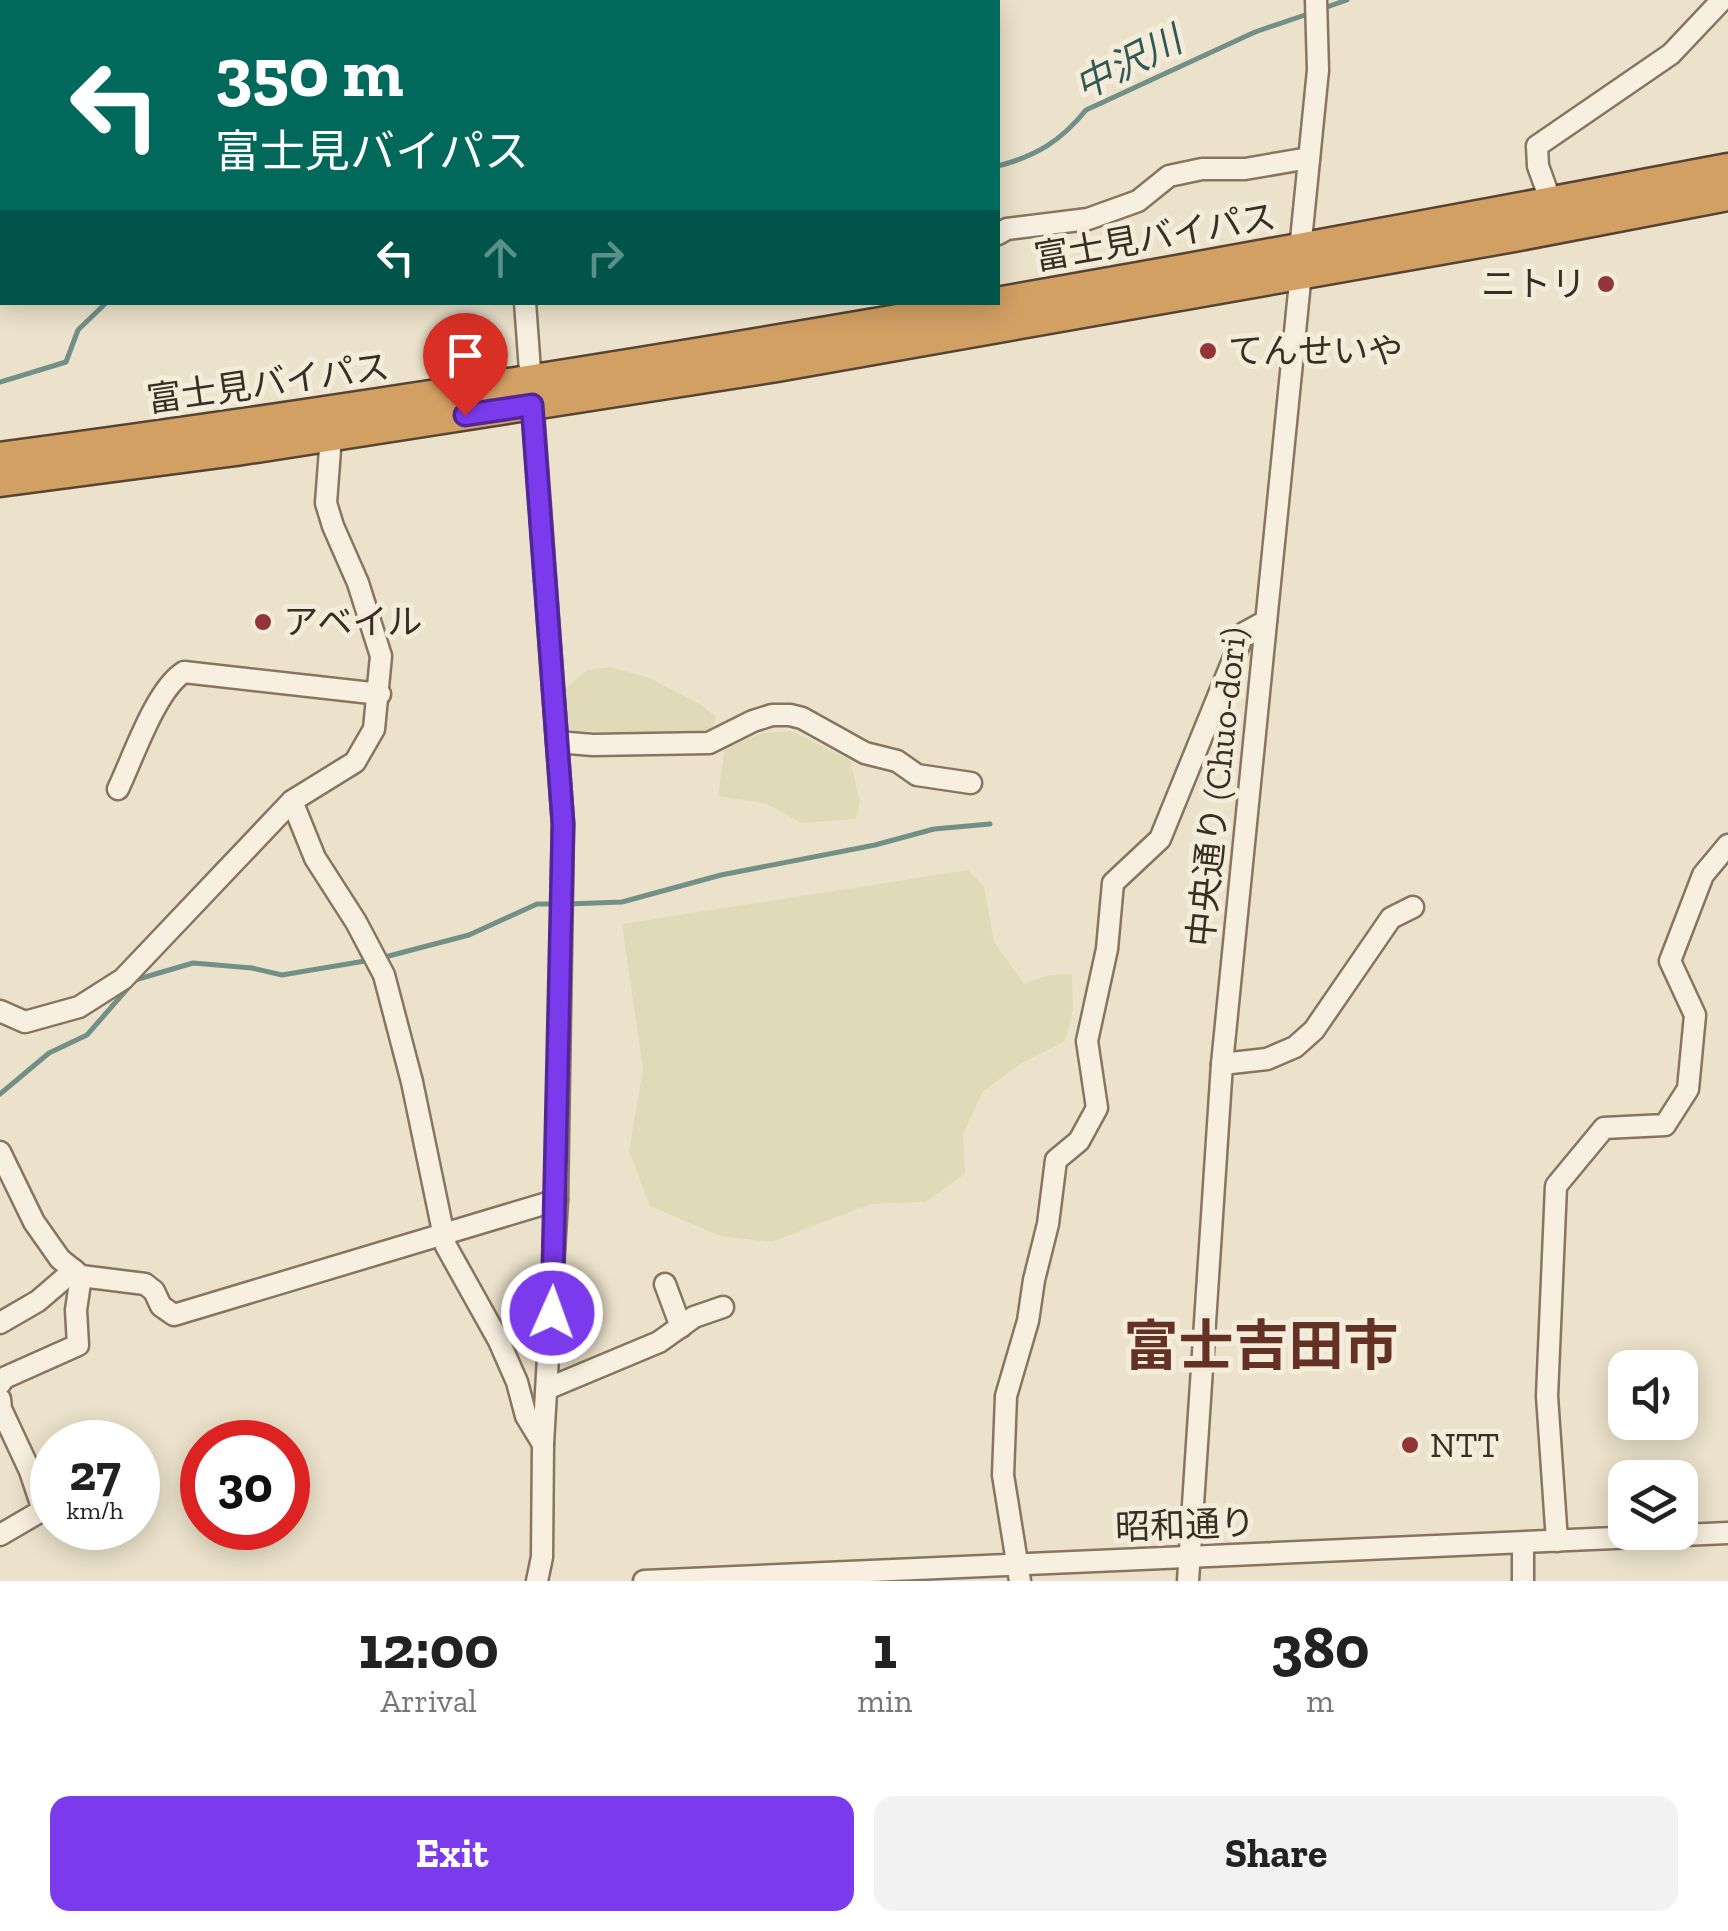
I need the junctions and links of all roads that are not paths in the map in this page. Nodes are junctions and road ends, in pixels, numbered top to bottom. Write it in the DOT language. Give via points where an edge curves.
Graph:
graph roads {
  1 [pos="1316,0"];
  2 [pos="1722,0"];
  3 [pos="1309,158"];
  4 [pos="1728,168"];
  5 [pos="1728,194"];
  6 [pos="1551,202"];
  7 [pos="1000,233"];
  8 [pos="1300,261"];
  9 [pos="526,305"];
  10 [pos="532,394"];
  11 [pos="331,436"];
  12 [pos="0,458"];
  13 [pos="0,481"];
  14 [pos="1266,621"];
  15 [pos="380,694"];
  16 [pos="558,742"];
  17 [pos="971,784"];
  18 [pos="118,789"];
  19 [pos="292,801"];
  20 [pos="1728,845"];
  21 [pos="1413,907"];
  22 [pos="0,1011"];
  23 [pos="1222,1064"];
  24 [pos="0,1152"];
  25 [pos="557,1200"];
  26 [pos="443,1234"];
  27 [pos="78,1273"];
  28 [pos="664,1284"];
  29 [pos="723,1307"];
  30 [pos="0,1323"];
  31 [pos="681,1327"];
  32 [pos="0,1384"];
  33 [pos="549,1388"];
  34 [pos="0,1399"];
  35 [pos="544,1444"];
  36 [pos="1728,1532"];
  37 [pos="0,1535"];
  38 [pos="1557,1541"];
  39 [pos="1523,1542"];
  40 [pos="1188,1558"];
  41 [pos="1020,1572"];
  42 [pos="537,1581"];
  43 [pos="644,1581"];
  44 [pos="1188,1581"];
  45 [pos="1523,1581"];
  1 -- 3 [label="street, 中央通り (Chuo-dori)" via="1318,70"];
  2 -- 6 [label="street" via="1670,54 1537,146"];
  3 -- 7 [label="street" via="1169,176 1138,201 1088,220"];
  3 -- 8 [label="street, 中央通り (Chuo-dori)"];
  4 -- 6 [label="highway, 富士見バイパス"];
  5 -- 8 [label="highway, 富士見バイパス" via="1514,236"];
  6 -- 8 [label="highway, 富士見バイパス"];
  8 -- 10 [label="highway, 富士見バイパス" via="777,366"];
  8 -- 14 [label="street, 中央通り (Chuo-dori)"];
  9 -- 10 [label="street"];
  10 -- 11 [label="highway, 富士見バイパス"];
  10 -- 12 [label="highway, 富士見バイパス"];
  10 -- 16 [label="street"];
  11 -- 13 [label="highway, 富士見バイパス"];
  11 -- 15 [label="street" via="326,502 381,656"];
  14 -- 23 [label="street, 中央通り (Chuo-dori)"];
  14 -- 41 [label="street" via="1239,644 1160,839 1113,883 1087,1041 1097,1108 1079,1141 1056,1160 1028,1321 1006,1396 1002,1474"];
  15 -- 18 [label="street" via="184,672 160,702"];
  15 -- 19 [label="street" via="374,729 355,762"];
  16 -- 17 [label="street" via="709,743 754,721 790,715 917,775"];
  16 -- 25 [label="street" via="563,824"];
  19 -- 22 [label="street" via="124,979 80,1007 24,1022"];
  19 -- 26 [label="street" via="315,858 384,975"];
  20 -- 38 [label="street" via="1703,875 1670,961 1696,1014 1688,1089 1665,1125 1604,1128 1556,1186 1546,1396"];
  21 -- 23 [label="street" via="1391,918 1314,1030 1295,1047"];
  23 -- 40 [label="street, 中央通り (Chuo-dori)"];
  24 -- 27 [label="street" via="43,1238"];
  25 -- 26 [label="street"];
  25 -- 33 [label="street"];
  26 -- 27 [label="street" via="174,1315 145,1284"];
  26 -- 35 [label="street"];
  27 -- 30 [label="street"];
  27 -- 32 [label="street" via="78,1345"];
  28 -- 31 [label="street"];
  29 -- 31 [label="street"];
  31 -- 33 [label="street"];
  33 -- 35 [label="street"];
  34 -- 37 [label="street" via="43,1510"];
  35 -- 42 [label="street"];
  36 -- 38 [label="street, 昭和通り"];
  38 -- 39 [label="street, 昭和通り"];
  39 -- 40 [label="street, 昭和通り"];
  39 -- 45 [label="street"];
  40 -- 41 [label="street, 昭和通り"];
  40 -- 44 [label="street, 中央通り (Chuo-dori)"];
  41 -- 43 [label="street, 昭和通り"];
}
